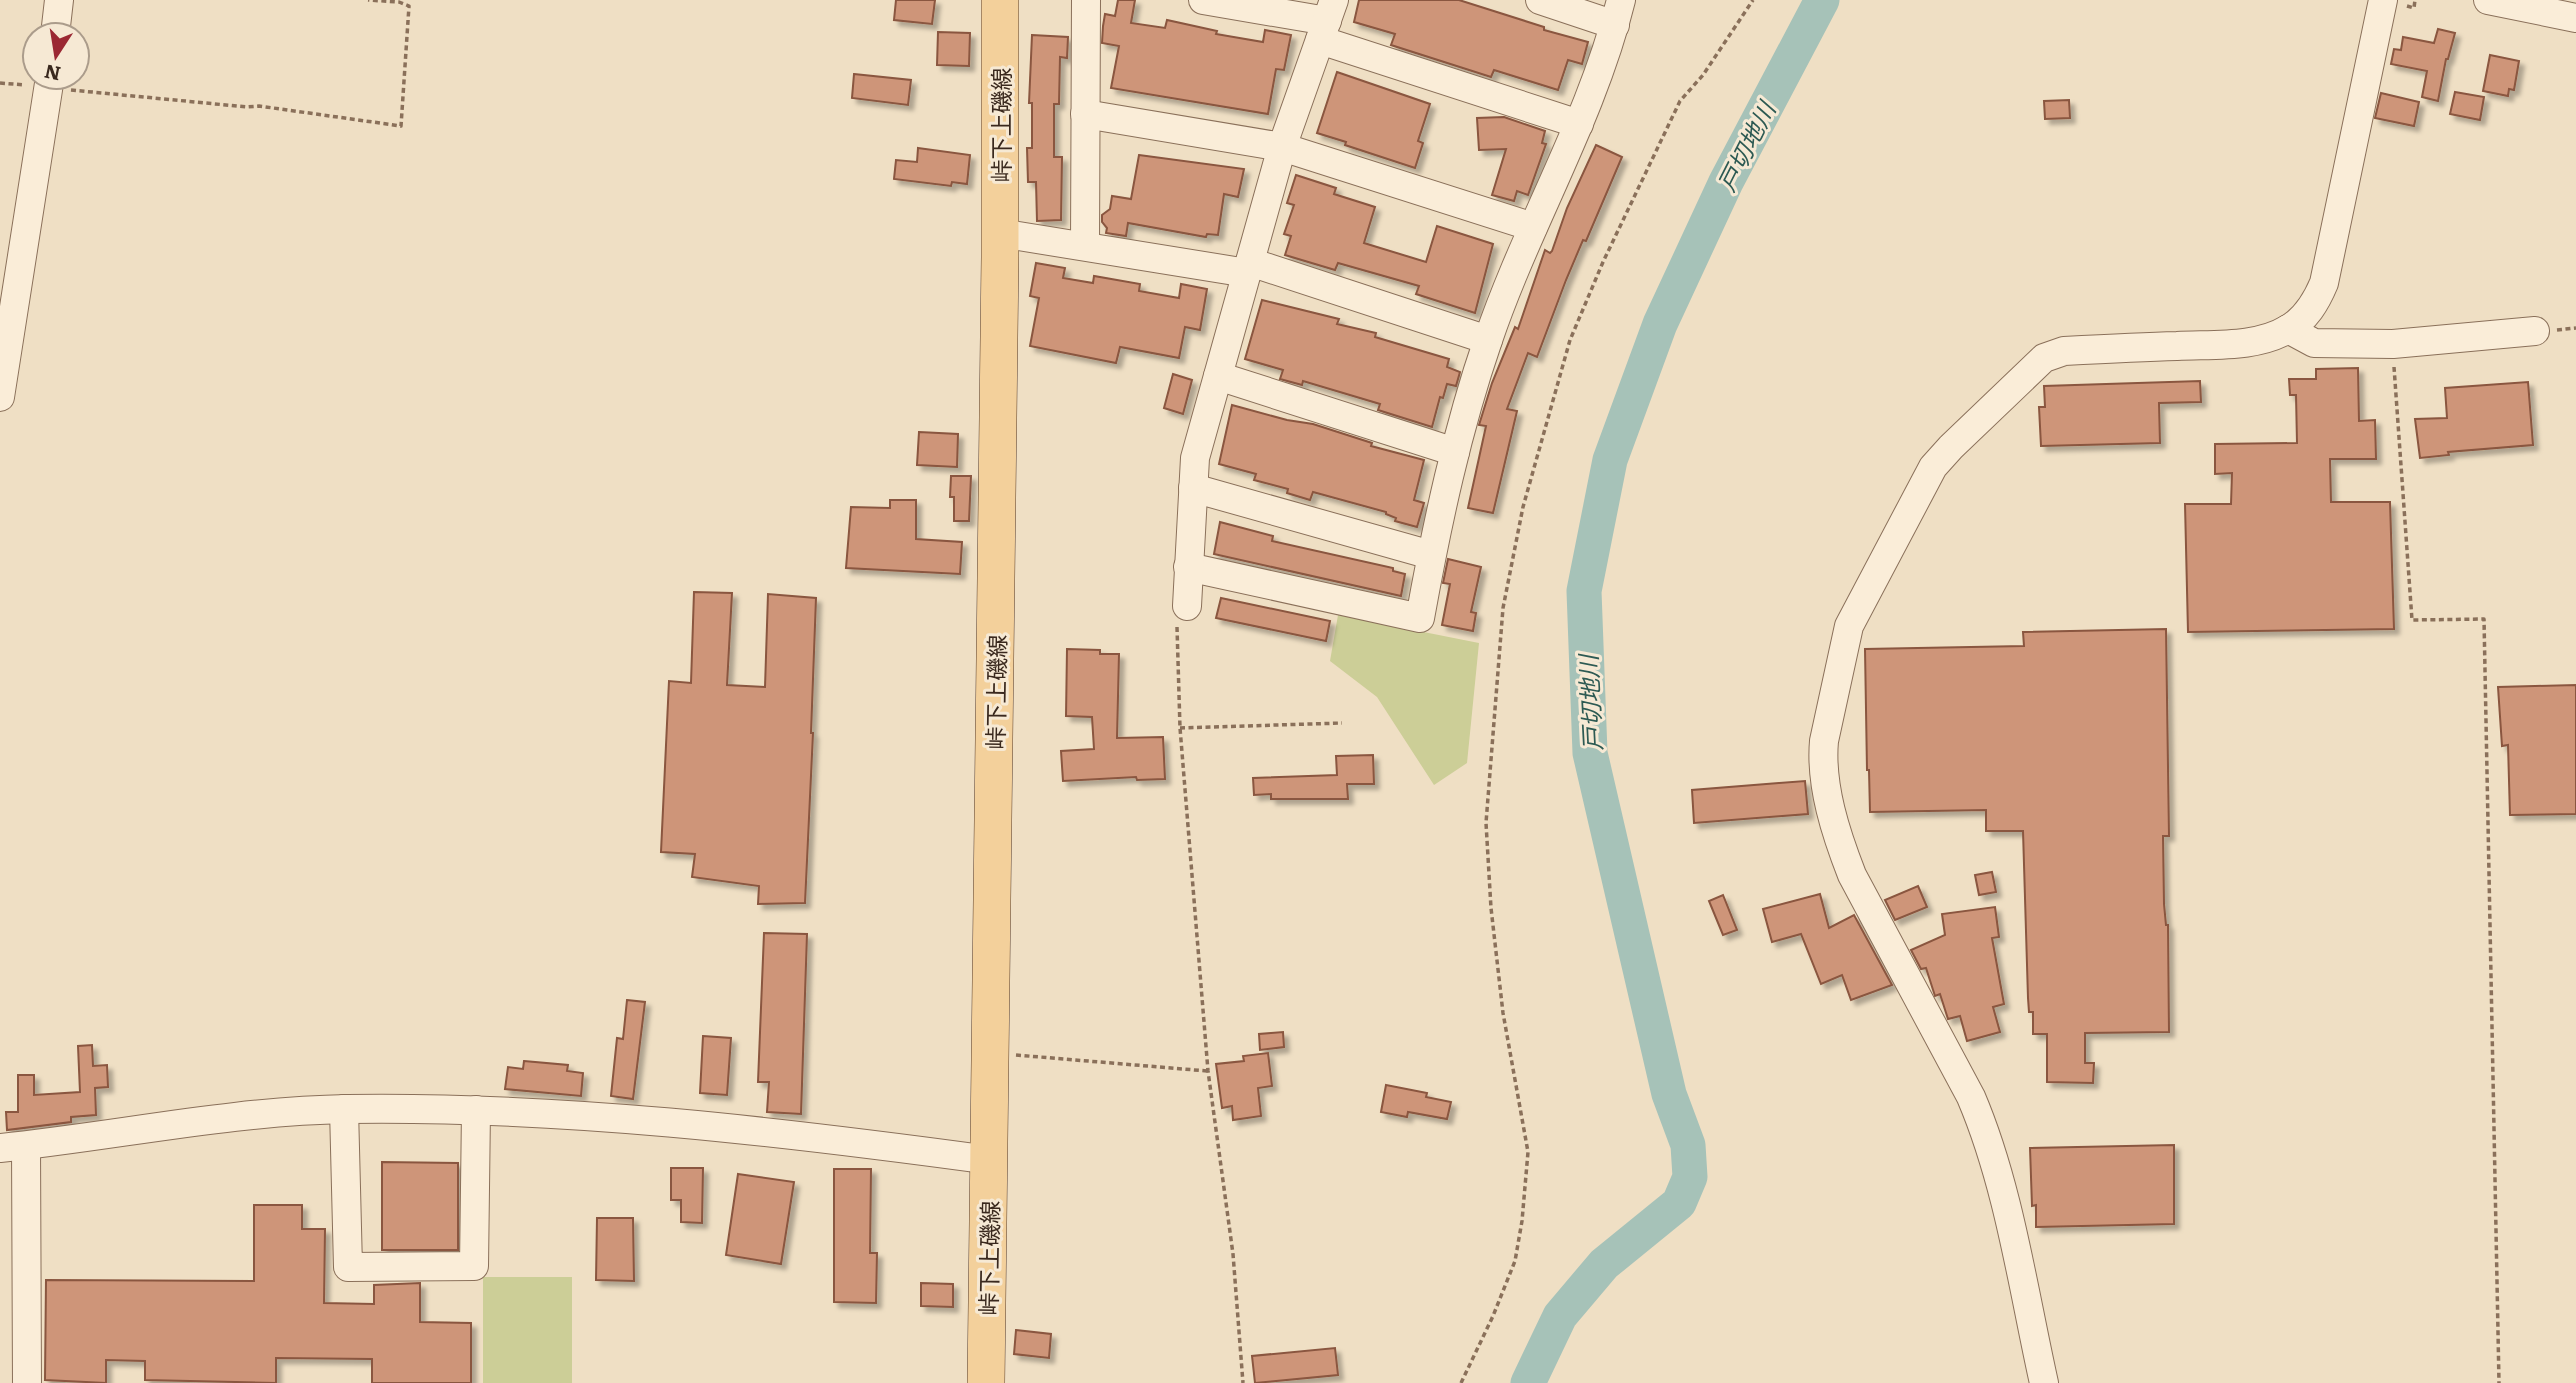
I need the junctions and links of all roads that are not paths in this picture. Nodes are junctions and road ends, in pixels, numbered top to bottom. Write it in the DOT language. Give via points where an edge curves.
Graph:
graph roads {
  1 [pos="59,0"];
  2 [pos="1000,0"];
  3 [pos="1086,0"];
  4 [pos="1203,0"];
  5 [pos="1540,0"];
  6 [pos="2383,0"];
  7 [pos="2488,0"];
  8 [pos="1618,13"];
  9 [pos="2576,18"];
  10 [pos="1327,20"];
  11 [pos="57,21"];
  12 [pos="49,91"];
  13 [pos="1085,114"];
  14 [pos="1579,124"];
  15 [pos="1282,147"];
  16 [pos="1533,227"];
  17 [pos="1000,233"];
  18 [pos="1085,246"];
  19 [pos="1249,267"];
  20 [pos="2288,329"];
  21 [pos="2535,331"];
  22 [pos="1488,340"];
  23 [pos="1218,376"];
  24 [pos="0,397"];
  25 [pos="1455,452"];
  26 [pos="1193,488"];
  27 [pos="1432,555"];
  28 [pos="1188,567"];
  29 [pos="1187,606"];
  30 [pos="344,1109"];
  31 [pos="476,1110"];
  32 [pos="13,1147"];
  33 [pos="990,1160"];
  34 [pos="992,1382"];
  35 [pos="27,1383"];
  36 [pos="2044,1383"];
  1 -- 11 [label="street"];
  2 -- 17 [label="main road, 峠下上磯線"];
  3 -- 13 [label="street"];
  4 -- 10 [label="street"];
  5 -- 8 [label="street"];
  6 -- 20 [label="street" via="2324,283 2304,317"];
  7 -- 9 [label="street"];
  8 -- 14 [label="street"];
  10 -- 14 [label="street"];
  10 -- 15 [label="street"];
  12 -- 24 [label="street"];
  13 -- 15 [label="street"];
  13 -- 18 [label="street"];
  14 -- 16 [label="street"];
  15 -- 16 [label="street"];
  15 -- 19 [label="street"];
  16 -- 22 [label="street"];
  17 -- 18 [label="street"];
  17 -- 33 [label="main road, 峠下上磯線"];
  18 -- 19 [label="street"];
  19 -- 22 [label="street"];
  19 -- 23 [label="street"];
  20 -- 21 [label="street" via="2314,343 2393,344"];
  20 -- 36 [label="street" via="2267,339 2064,351 2044,358 1933,467 1849,626 1822,759 1843,853 1983,1127"];
  22 -- 25 [label="street"];
  23 -- 25 [label="street"];
  23 -- 26 [label="street" via="1195,458"];
  25 -- 27 [label="street"];
  26 -- 27 [label="street"];
  26 -- 28 [label="street"];
  27 -- 28 [label="street" via="1420,618"];
  28 -- 29 [label="street"];
  30 -- 31 [label="street"];
  30 -- 31 [label="street" via="348,1267 474,1266"];
  30 -- 32 [label="street"];
  31 -- 33 [label="street" via="580,1114 806,1135"];
  32 -- 35 [label="street"];
  33 -- 34 [label="main road, 峠下上磯線"];
}
